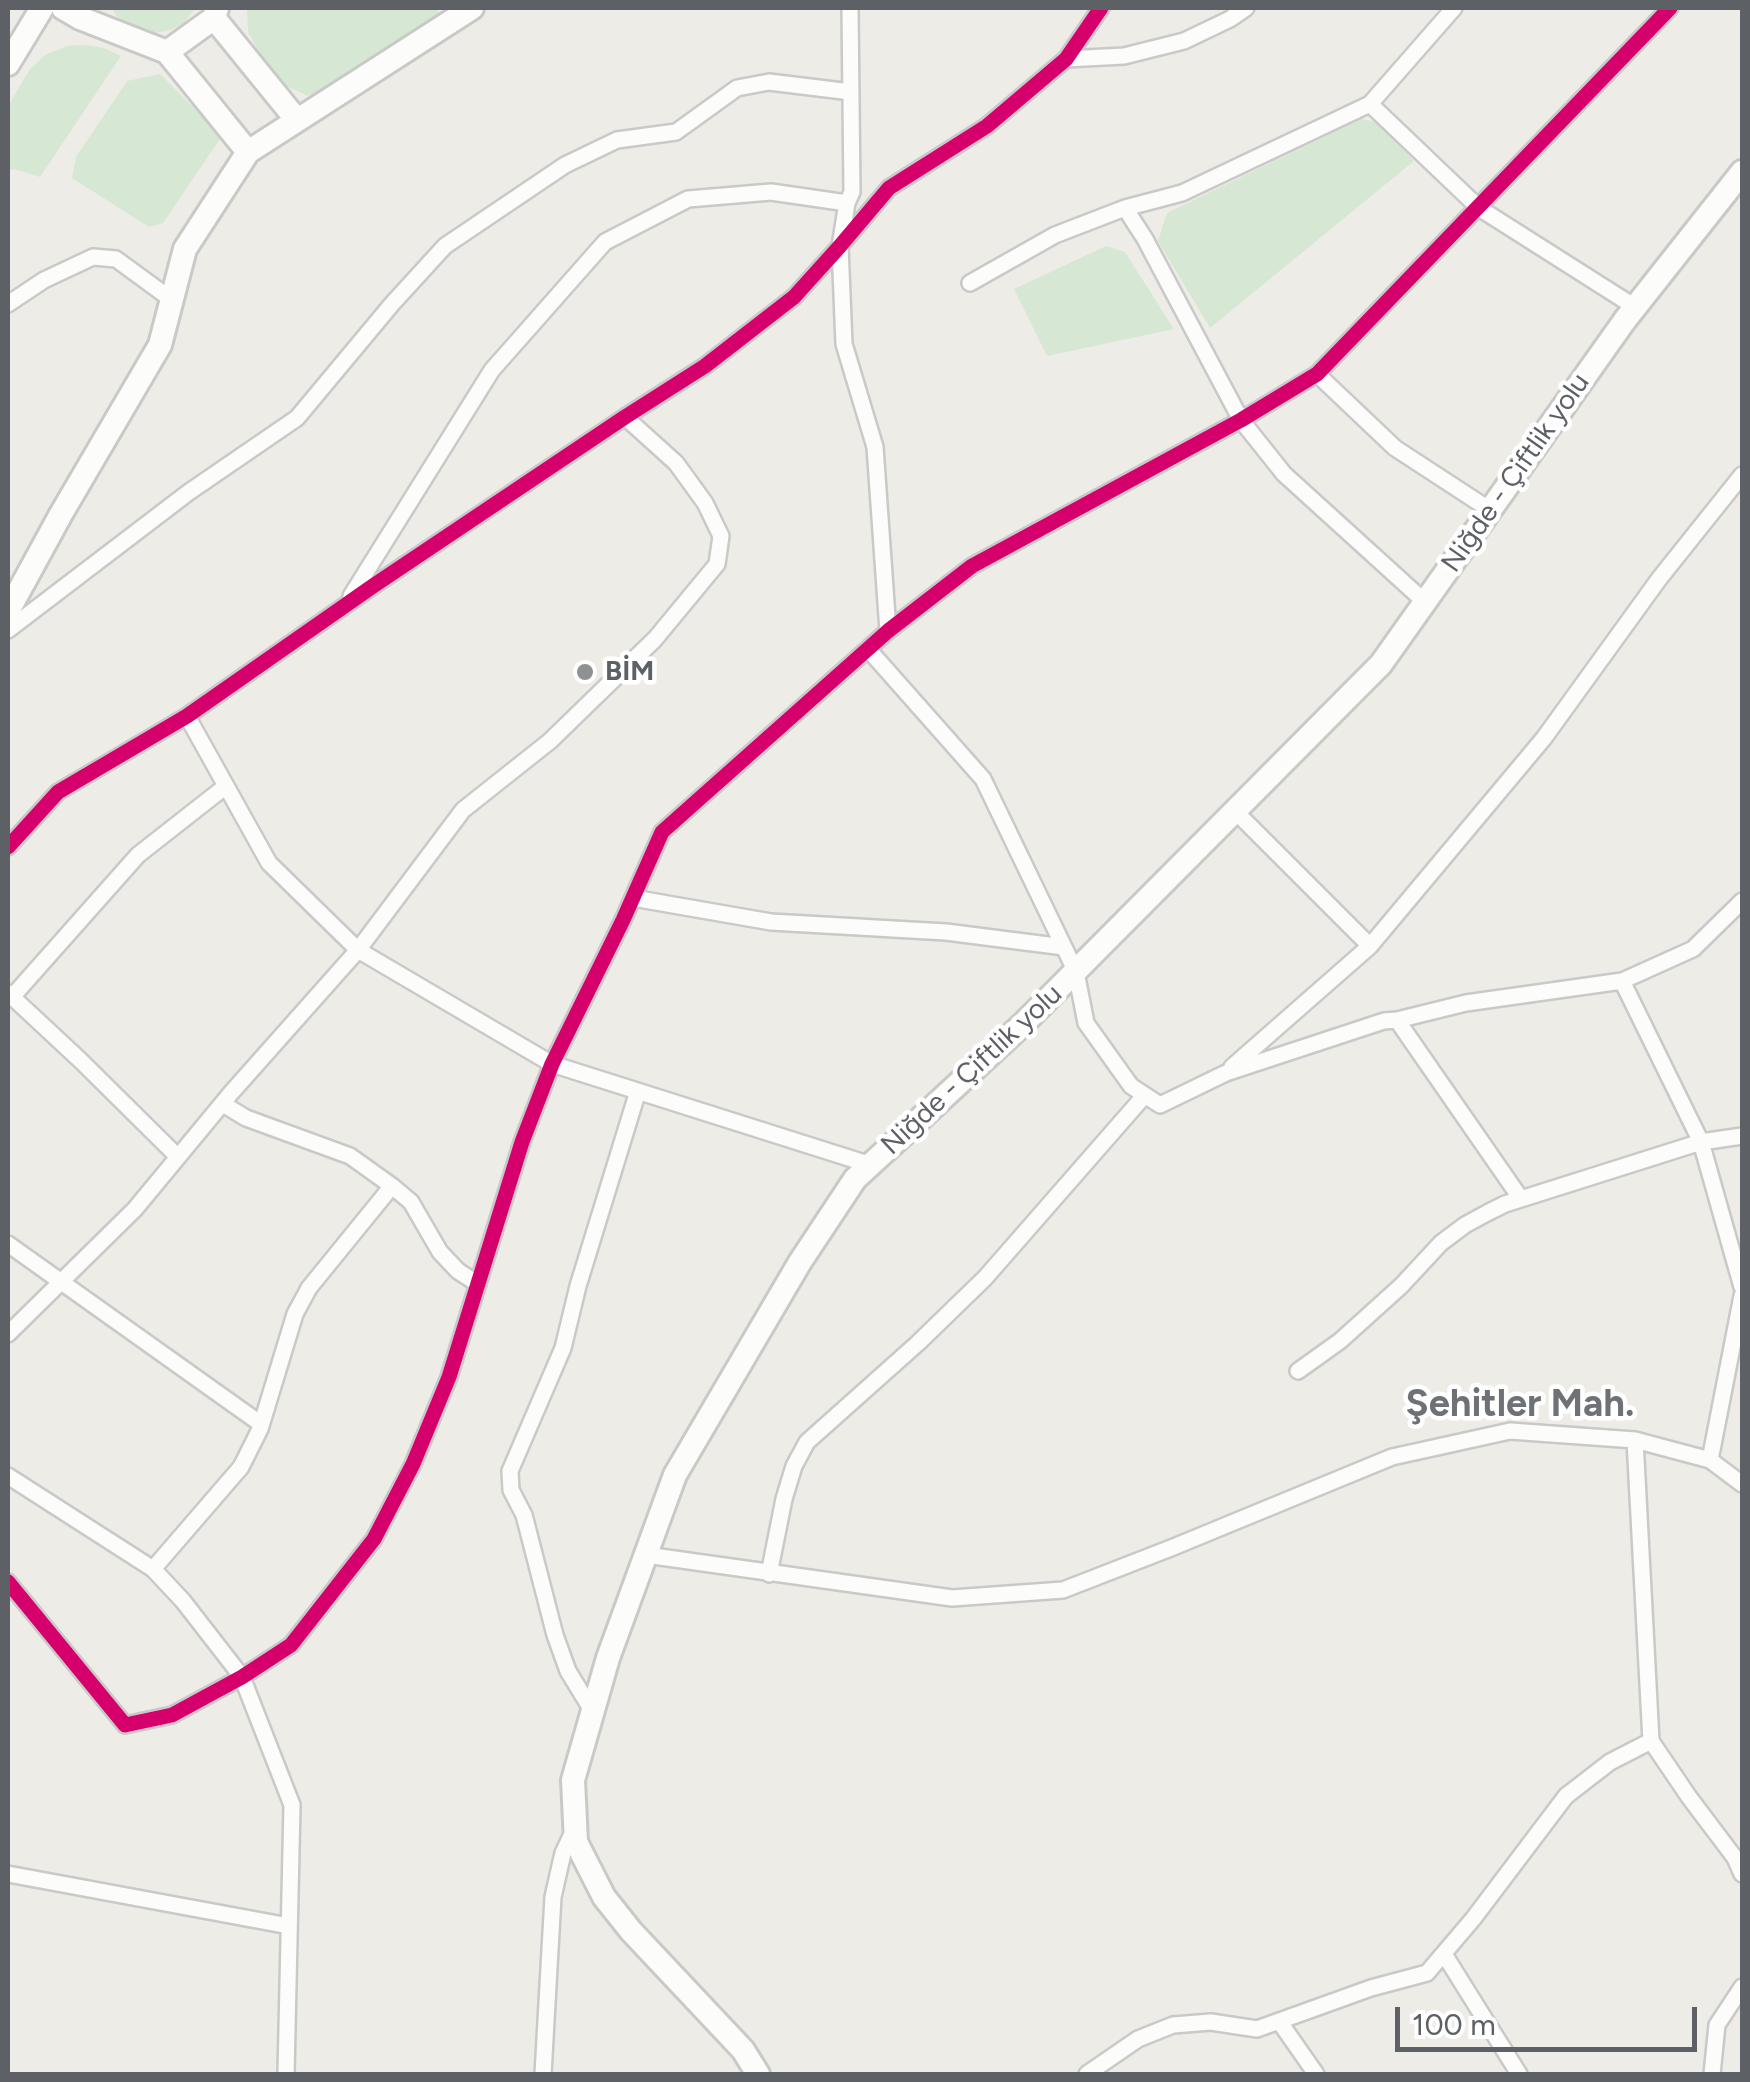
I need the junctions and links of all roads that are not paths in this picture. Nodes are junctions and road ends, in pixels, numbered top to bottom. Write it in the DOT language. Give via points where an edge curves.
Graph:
graph roads {
  1 [pos="42,8"];
  2 [pos="63,8"];
  3 [pos="472,8"];
  4 [pos="850,8"];
  5 [pos="1101,8"];
  6 [pos="1246,8"];
  7 [pos="1454,8"];
  8 [pos="1670,8"];
  9 [pos="216,13"];
  10 [pos="168,52"];
  11 [pos="1066,59"];
  12 [pos="8,64"];
  13 [pos="850,92"];
  14 [pos="1370,104"];
  15 [pos="296,119"];
  16 [pos="248,152"];
  17 [pos="1742,172"];
  18 [pos="847,203"];
  19 [pos="1125,208"];
  20 [pos="1479,208"];
  21 [pos="840,246"];
  22 [pos="970,284"];
  23 [pos="172,300"];
  24 [pos="8,304"];
  25 [pos="1635,307"];
  26 [pos="1317,374"];
  27 [pos="625,417"];
  28 [pos="1241,420"];
  29 [pos="1742,475"];
  30 [pos="1490,510"];
  31 [pos="1425,602"];
  32 [pos="346,605"];
  33 [pos="8,611"];
  34 [pos="8,630"];
  35 [pos="888,632"];
  36 [pos="868,650"];
  37 [pos="187,716"];
  38 [pos="226,786"];
  39 [pos="1235,811"];
  40 [pos="8,847"];
  41 [pos="632,898"];
  42 [pos="1742,901"];
  43 [pos="1064,946"];
  44 [pos="1370,946"];
  45 [pos="358,950"];
  46 [pos="1076,972"];
  47 [pos="1622,982"];
  48 [pos="10,995"];
  49 [pos="1398,1020"];
  50 [pos="552,1064"];
  51 [pos="1226,1073"];
  52 [pos="638,1091"];
  53 [pos="1144,1095"];
  54 [pos="222,1104"];
  55 [pos="1742,1136"];
  56 [pos="1701,1142"];
  57 [pos="178,1157"];
  58 [pos="871,1165"];
  59 [pos="392,1186"];
  60 [pos="1522,1199"];
  61 [pos="8,1244"];
  62 [pos="62,1281"];
  63 [pos="478,1284"];
  64 [pos="1742,1288"];
  65 [pos="1742,1296"];
  66 [pos="8,1334"];
  67 [pos="1298,1372"];
  68 [pos="261,1424"];
  69 [pos="1635,1440"];
  70 [pos="1710,1460"];
  71 [pos="8,1476"];
  72 [pos="1742,1484"];
  73 [pos="646,1556"];
  74 [pos="154,1569"];
  75 [pos="769,1574"];
  76 [pos="8,1582"];
  77 [pos="242,1677"];
  78 [pos="593,1712"];
  79 [pos="1651,1741"];
  80 [pos="575,1826"];
  81 [pos="8,1874"];
  82 [pos="1742,1874"];
  83 [pos="289,1926"];
  84 [pos="1444,1954"];
  85 [pos="1742,1987"];
  86 [pos="1279,2021"];
  87 [pos="286,2074"];
  88 [pos="543,2074"];
  89 [pos="758,2074"];
  90 [pos="1087,2074"];
  91 [pos="1316,2074"];
  92 [pos="1519,2074"];
  93 [pos="1712,2074"];
  1 -- 12 [label="main road"];
  2 -- 10 [label="main road"];
  3 -- 15 [label="main road"];
  4 -- 13 [label="street"];
  5 -- 11 [label="street"];
  6 -- 11 [label="street" via="1184,41 1124,56"];
  7 -- 14 [label="street"];
  8 -- 20 [label="street"];
  9 -- 10 [label="main road"];
  9 -- 15 [label="main road"];
  10 -- 16 [label="main road"];
  11 -- 21 [label="street" via="987,126 889,188"];
  13 -- 18 [label="street"];
  13 -- 34 [label="street" via="769,82 737,88 676,132 618,140 565,165 445,246 296,418"];
  14 -- 19 [label="street" via="1182,193"];
  14 -- 20 [label="street"];
  15 -- 16 [label="main road"];
  16 -- 23 [label="main road" via="185,249"];
  17 -- 25 [label="main road, Niğde - Çiftlik yolu"];
  18 -- 21 [label="street"];
  18 -- 32 [label="street" via="771,192 688,199 604,242 492,370"];
  19 -- 22 [label="street" via="1055,235"];
  19 -- 28 [label="street"];
  20 -- 25 [label="street"];
  20 -- 26 [label="street"];
  21 -- 27 [label="street" via="794,297"];
  21 -- 35 [label="street" via="844,344 876,447"];
  23 -- 24 [label="street" via="116,259 93,257"];
  23 -- 33 [label="main road" via="160,344"];
  25 -- 30 [label="main road, Niğde - Çiftlik yolu"];
  26 -- 28 [label="street"];
  26 -- 30 [label="street" via="1396,448"];
  27 -- 32 [label="street"];
  27 -- 45 [label="street" via="676,463 705,503 721,536 717,564 655,638 564,728 463,810"];
  28 -- 31 [label="street" via="1284,474"];
  28 -- 35 [label="street" via="972,566"];
  29 -- 44 [label="street" via="1544,738"];
  30 -- 31 [label="main road, Niğde - Çiftlik yolu"];
  31 -- 39 [label="main road, Niğde - Çiftlik yolu" via="1381,664"];
  32 -- 37 [label="street"];
  35 -- 36 [label="street"];
  36 -- 41 [label="street" via="662,832"];
  36 -- 43 [label="street" via="983,778"];
  37 -- 38 [label="street"];
  37 -- 40 [label="street" via="58,792"];
  38 -- 45 [label="street" via="269,864"];
  38 -- 48 [label="street" via="138,855"];
  39 -- 44 [label="street"];
  39 -- 46 [label="main road, Niğde - Çiftlik yolu"];
  41 -- 43 [label="street" via="771,922"];
  41 -- 50 [label="street"];
  42 -- 47 [label="street" via="1693,949"];
  43 -- 46 [label="street"];
  44 -- 51 [label="street"];
  45 -- 50 [label="street"];
  45 -- 54 [label="street"];
  46 -- 53 [label="street" via="1086,1022"];
  46 -- 58 [label="main road, Niğde - Çiftlik yolu"];
  47 -- 49 [label="street" via="1466,1003"];
  47 -- 56 [label="street"];
  48 -- 57 [label="street"];
  49 -- 51 [label="street"];
  49 -- 60 [label="street"];
  50 -- 52 [label="street"];
  50 -- 63 [label="street"];
  51 -- 53 [label="street" via="1160,1105"];
  52 -- 58 [label="street"];
  52 -- 78 [label="street" via="563,1348 510,1471 555,1634"];
  53 -- 75 [label="street" via="986,1278 807,1442 784,1500"];
  54 -- 57 [label="street"];
  54 -- 59 [label="street" via="350,1156"];
  55 -- 56 [label="street"];
  56 -- 60 [label="street"];
  56 -- 64 [label="street"];
  57 -- 62 [label="street"];
  58 -- 73 [label="main road, Niğde - Çiftlik yolu" via="800,1262 675,1476"];
  59 -- 63 [label="street" via="411,1202 440,1252"];
  59 -- 68 [label="street" via="308,1288"];
  60 -- 67 [label="street" via="1441,1243 1401,1286"];
  61 -- 62 [label="street"];
  62 -- 66 [label="street"];
  62 -- 68 [label="street"];
  63 -- 77 [label="street" via="449,1377 374,1538 291,1645"];
  65 -- 70 [label="street"];
  68 -- 74 [label="street" via="241,1467"];
  69 -- 70 [label="street"];
  69 -- 75 [label="street" via="1510,1431 1392,1456 1063,1590 952,1598"];
  69 -- 79 [label="street"];
  70 -- 72 [label="street"];
  71 -- 74 [label="street"];
  73 -- 75 [label="street"];
  73 -- 78 [label="main road, Niğde - Çiftlik yolu"];
  74 -- 77 [label="street"];
  76 -- 77 [label="street" via="125,1724 172,1715"];
  77 -- 83 [label="street" via="292,1805"];
  78 -- 80 [label="main road, Niğde - Çiftlik yolu" via="573,1780"];
  79 -- 82 [label="street"];
  79 -- 84 [label="street" via="1566,1796"];
  80 -- 88 [label="street" via="554,1897"];
  80 -- 89 [label="main road, Niğde - Çiftlik yolu" via="576,1842 604,1897"];
  81 -- 83 [label="street"];
  83 -- 87 [label="street"];
  84 -- 86 [label="street" via="1427,1973"];
  84 -- 92 [label="street"];
  85 -- 93 [label="street" via="1717,2025"];
  86 -- 90 [label="street" via="1257,2029 1173,2025 1138,2039"];
  86 -- 91 [label="street"];
}
